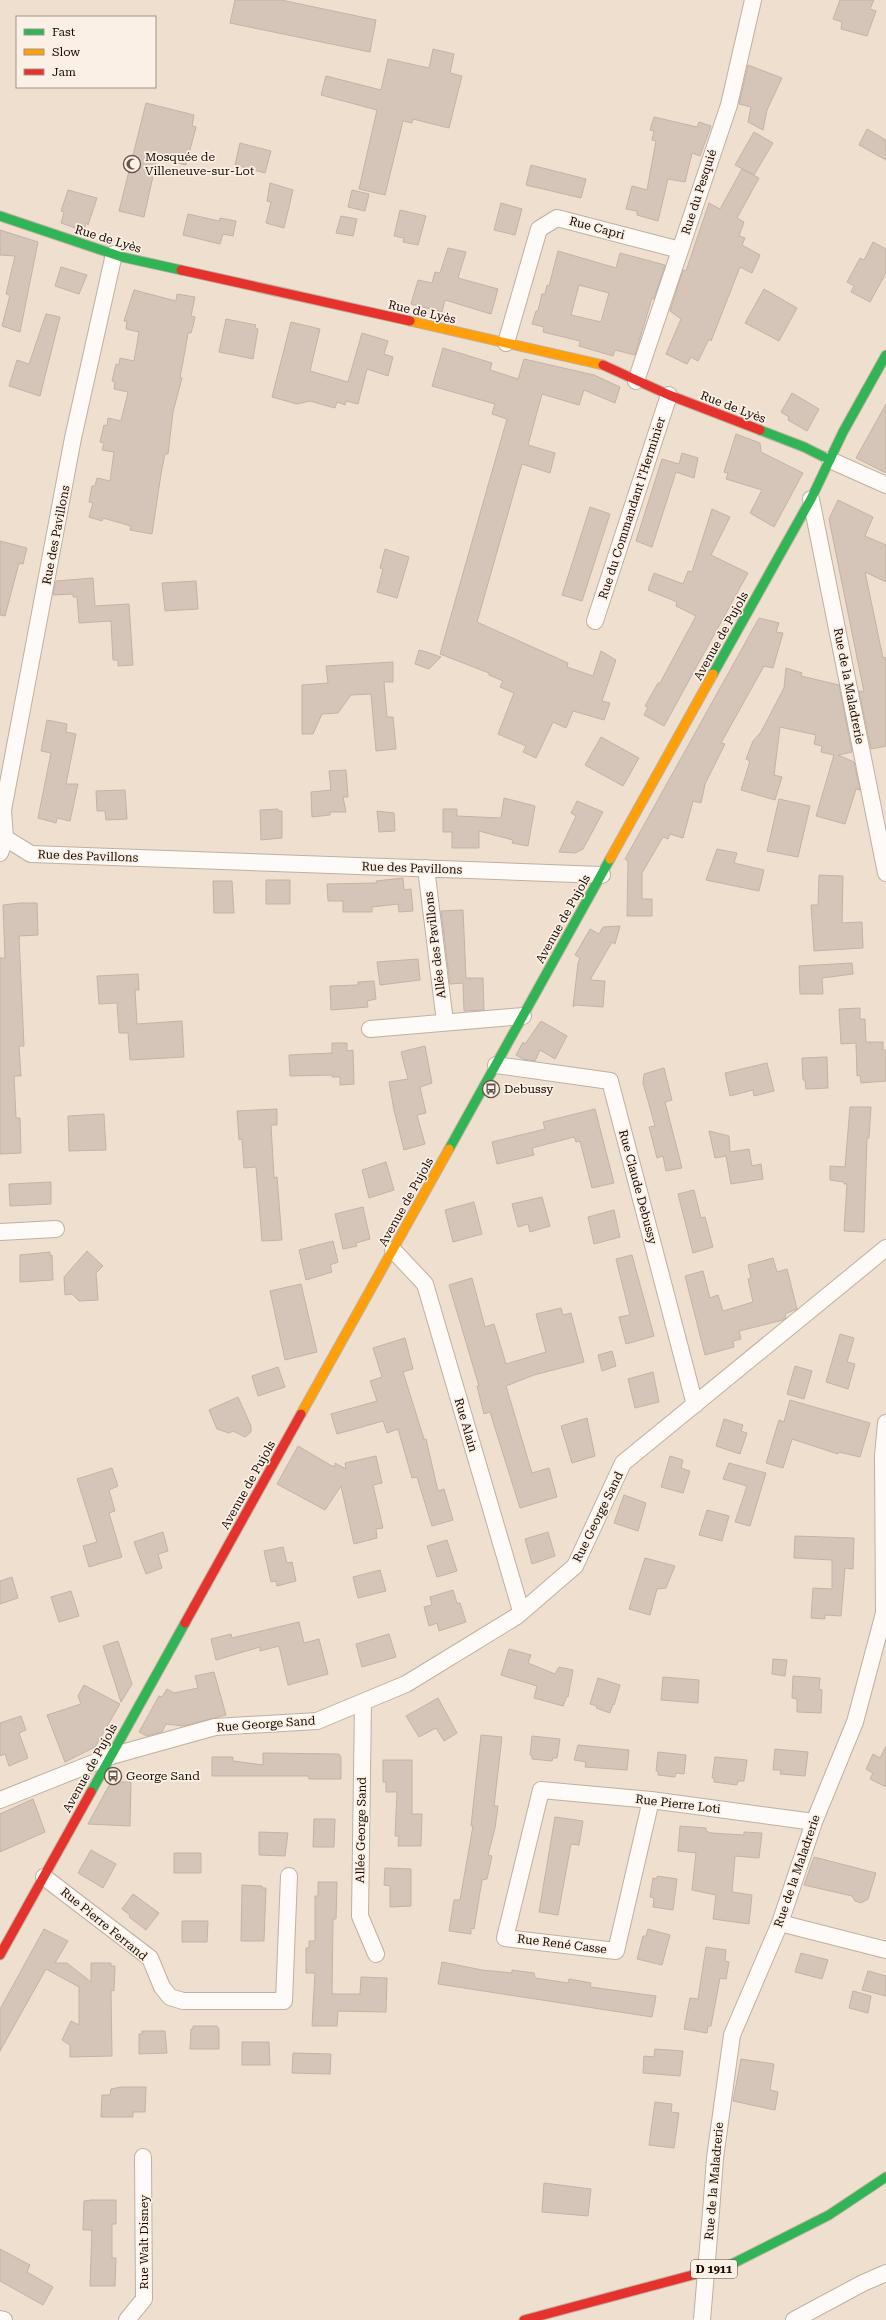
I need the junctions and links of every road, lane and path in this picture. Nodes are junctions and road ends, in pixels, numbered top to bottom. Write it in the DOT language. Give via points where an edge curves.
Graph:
graph roads {
  1 [pos="753,0"];
  2 [pos="0,216"];
  3 [pos="680,250"];
  4 [pos="114,254"];
  5 [pos="506,343"];
  6 [pos="886,355"];
  7 [pos="636,381"];
  8 [pos="669,395"];
  9 [pos="830,460"];
  10 [pos="886,485"];
  11 [pos="811,499"];
  12 [pos="595,621"];
  13 [pos="2,810"];
  14 [pos="3,845"];
  15 [pos="426,868"];
  16 [pos="886,873"];
  17 [pos="602,875"];
  18 [pos="523,1016"];
  19 [pos="445,1022"];
  20 [pos="370,1029"];
  21 [pos="496,1065"];
  22 [pos="56,1229"];
  23 [pos="0,1232"];
  24 [pos="886,1248"];
  25 [pos="393,1250"];
  26 [pos="695,1405"];
  27 [pos="886,1423"];
  28 [pos="521,1611"];
  29 [pos="885,1613"];
  30 [pos="363,1702"];
  31 [pos="111,1756"];
  32 [pos="541,1790"];
  33 [pos="0,1800"];
  34 [pos="651,1800"];
  35 [pos="814,1822"];
  36 [pos="289,1876"];
  37 [pos="44,1877"];
  38 [pos="780,1923"];
  39 [pos="886,1950"];
  40 [pos="376,1954"];
  41 [pos="0,1955"];
  42 [pos="143,2158"];
  43 [pos="886,2177"];
  44 [pos="886,2273"];
  45 [pos="0,2319"];
  46 [pos="4,2320"];
  47 [pos="128,2320"];
  48 [pos="524,2320"];
  49 [pos="702,2320"];
  50 [pos="794,2320"];
  1 -- 3 [label="street, Rue du Pesquié" via="728,105"];
  2 -- 4 [label="main road, Rue de Lyès"];
  3 -- 5 [label="street, Rue Capri" via="557,218 539,229"];
  3 -- 7 [label="street, Rue du Pesquié"];
  4 -- 5 [label="main road, Rue de Lyès"];
  4 -- 13 [label="street, Rue des Pavillons" via="74,438"];
  5 -- 7 [label="main road, Rue de Lyès" via="598,363"];
  6 -- 9 [label="main road, Avenue de Pujols"];
  7 -- 8 [label="main road, Rue de Lyès"];
  8 -- 9 [label="main road, Rue de Lyès" via="804,446"];
  8 -- 12 [label="street, Rue du Commandant l’Herminier"];
  9 -- 10 [label="street"];
  9 -- 11 [label="main road, Avenue de Pujols"];
  11 -- 16 [label="street, Rue de la Maladrerie"];
  11 -- 17 [label="main road, Avenue de Pujols"];
  13 -- 14 [label="street, Rue des Pavillons"];
  14 -- 15 [label="street, Rue des Pavillons" via="31,854"];
  15 -- 17 [label="street, Rue des Pavillons"];
  15 -- 19 [label="street, Allée des Pavillons"];
  17 -- 18 [label="main road, Avenue de Pujols"];
  18 -- 19 [label="street"];
  18 -- 21 [label="main road, Avenue de Pujols"];
  19 -- 20 [label="street"];
  21 -- 25 [label="main road, Avenue de Pujols"];
  21 -- 26 [label="street, Rue Claude Debussy" via="610,1081"];
  22 -- 23 [label="street"];
  24 -- 26 [label="street, Rue George Sand"];
  25 -- 28 [label="street, Rue Alain" via="425,1284"];
  25 -- 31 [label="main road, Avenue de Pujols"];
  26 -- 28 [label="street, Rue George Sand" via="623,1463 574,1566"];
  27 -- 29 [label="street, Rue de la Maladrerie" via="883,1456"];
  28 -- 30 [label="street, Rue George Sand" via="517,1616 406,1684"];
  29 -- 35 [label="street, Rue de la Maladrerie" via="855,1722"];
  30 -- 31 [label="street, Rue George Sand" via="317,1721 215,1727"];
  30 -- 40 [label="street, Allée George Sand" via="360,1916"];
  31 -- 33 [label="street, Rue George Sand"];
  31 -- 37 [label="main road, Avenue de Pujols"];
  32 -- 34 [label="street, Rue Pierre Loti"];
  32 -- 34 [label="street, Rue René Casse" via="505,1938 616,1951"];
  34 -- 35 [label="street, Rue Pierre Loti"];
  35 -- 38 [label="street, Rue de la Maladrerie"];
  36 -- 37 [label="street, Rue Pierre Ferrand" via="284,2001 183,2001 170,1997 162,1986 150,1958"];
  37 -- 41 [label="main road, Avenue de Pujols"];
  38 -- 39 [label="street"];
  38 -- 49 [label="street, Rue de la Maladrerie, bridge" via="732,2035 715,2158"];
  42 -- 47 [label="street, Rue Walt Disney" via="144,2299"];
  43 -- 48 [label="main road, D 1911" via="829,2215 733,2264"];
  44 -- 50 [label="street" via="863,2282"];
  45 -- 46 [label="street"];
}
